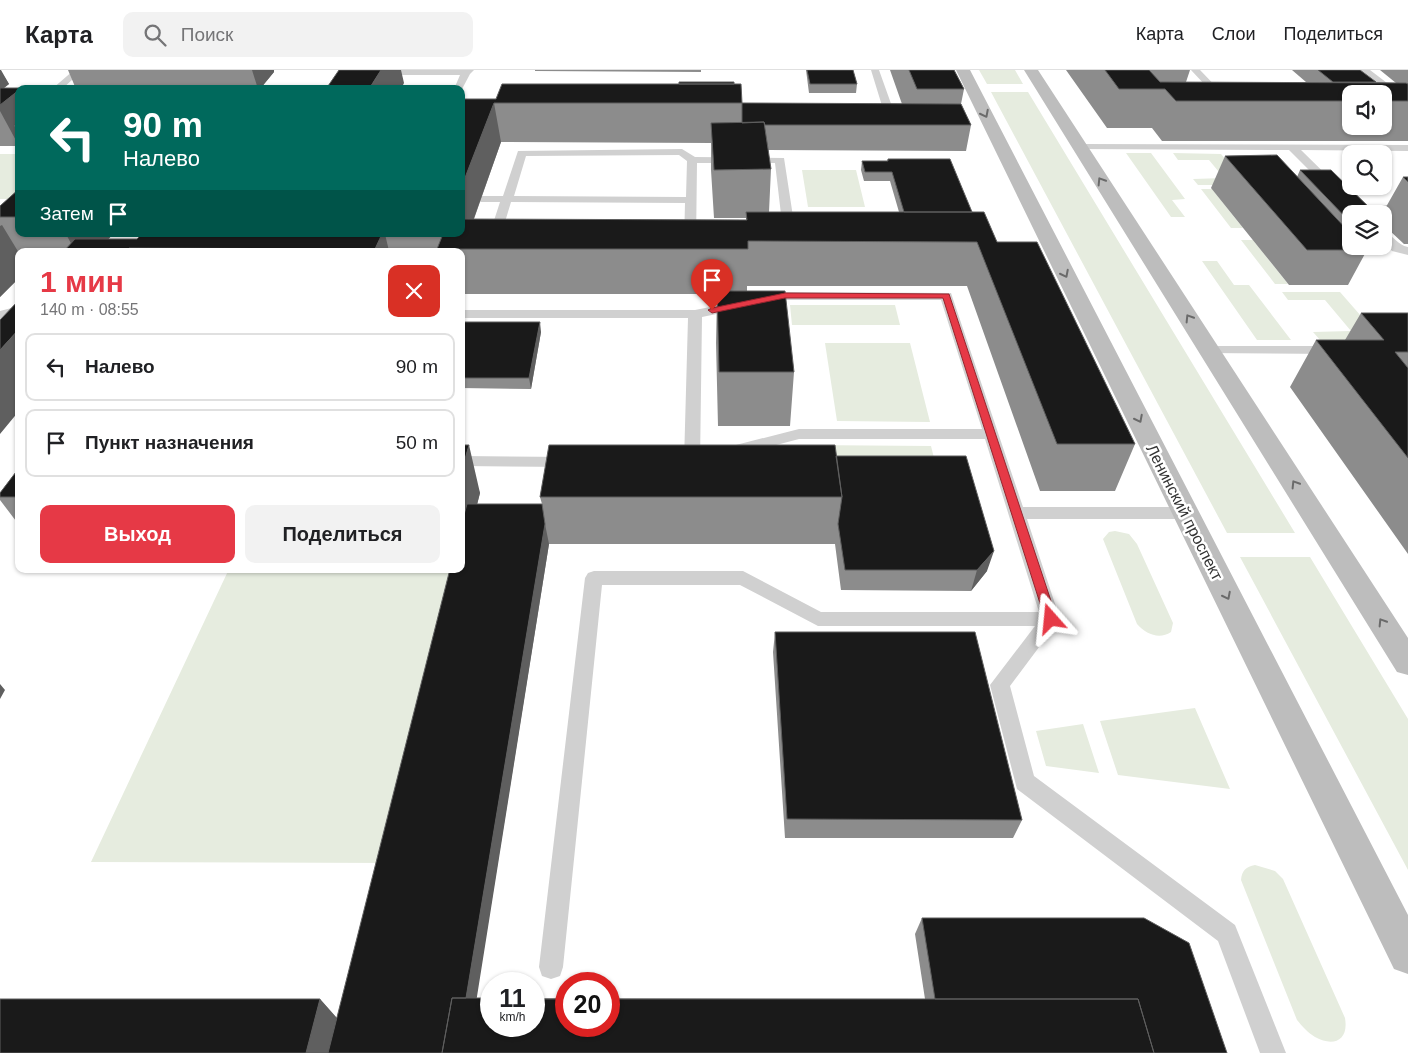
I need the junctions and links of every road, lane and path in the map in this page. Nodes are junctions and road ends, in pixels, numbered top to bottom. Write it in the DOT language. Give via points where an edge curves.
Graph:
graph roads {
  1 [pos="79,70"];
  2 [pos="875,70"];
  3 [pos="963,70"];
  4 [pos="1031,70"];
  5 [pos="1195,70"];
  6 [pos="1364,70"];
  7 [pos="468,71"];
  8 [pos="371,72"];
  9 [pos="61,85"];
  10 [pos="461,85"];
  11 [pos="1408,104"];
  12 [pos="1231,108"];
  13 [pos="859,112"];
  14 [pos="1080,147"];
  15 [pos="1292,147"];
  16 [pos="1408,148"];
  17 [pos="692,160"];
  18 [pos="481,199"];
  19 [pos="507,199"];
  20 [pos="691,200"];
  21 [pos="1351,205"];
  22 [pos="1408,208"];
  23 [pos="1392,209"];
  24 [pos="787,223"];
  25 [pos="1392,244"];
  26 [pos="501,250"];
  27 [pos="680,250"];
  28 [pos="1408,251"];
  29 [pos="0,310"];
  30 [pos="15,310"];
  31 [pos="15,311"];
  32 [pos="465,314"];
  33 [pos="694,314"];
  34 [pos="0,315"];
  35 [pos="1209,350"];
  36 [pos="1344,350"];
  37 [pos="991,434"];
  38 [pos="465,461"];
  39 [pos="586,462"];
  40 [pos="673,462"];
  41 [pos="692,462"];
  42 [pos="1017,513"];
  43 [pos="1186,513"];
  44 [pos="1051,619"];
  45 [pos="1408,663"];
  46 [pos="1408,955"];
  47 [pos="551,967"];
  48 [pos="1273,1053"];
  1 -- 9 [label="lane"];
  2 -- 13 [label="lane" via="889,112"];
  3 -- 43 [label="main road, Ленинский проспект, one-way" via="1041,242"];
  4 -- 14 [label="main road"];
  5 -- 12 [label="lane"];
  6 -- 11 [label="lane"];
  7 -- 8 [label="lane"];
  7 -- 10 [label="lane"];
  14 -- 15 [label="lane"];
  35 -- 14 [label="main road, one-way"];
  15 -- 16 [label="lane"];
  15 -- 21 [label="lane"];
  17 -- 19 [label="lane" via="682,152 522,153"];
  17 -- 20 [label="lane"];
  17 -- 24 [label="lane" via="780,160"];
  18 -- 19 [label="lane"];
  19 -- 20 [label="lane"];
  19 -- 26 [label="lane" via="491,250"];
  20 -- 27 [label="lane" via="695,242 690,250"];
  22 -- 23 [label="lane"];
  25 -- 28 [label="lane"];
  29 -- 30 [label="lane"];
  31 -- 34 [label="lane"];
  32 -- 33 [label="lane"];
  33 -- 37 [label="lane" via="785,296 946,296"];
  33 -- 41 [label="lane"];
  35 -- 36 [label="lane"];
  45 -- 35 [label="main road, one-way"];
  37 -- 41 [label="lane" via="799,434"];
  37 -- 42 [label="lane"];
  38 -- 39 [label="lane"];
  40 -- 41 [label="lane"];
  42 -- 43 [label="lane"];
  42 -- 44 [label="lane"];
  43 -- 46 [label="main road, Ленинский проспект, one-way"];
  44 -- 47 [label="lane" via="818,618 744,578 594,578"];
  44 -- 48 [label="lane" via="1000,685 1025,782 1227,933"];
}
